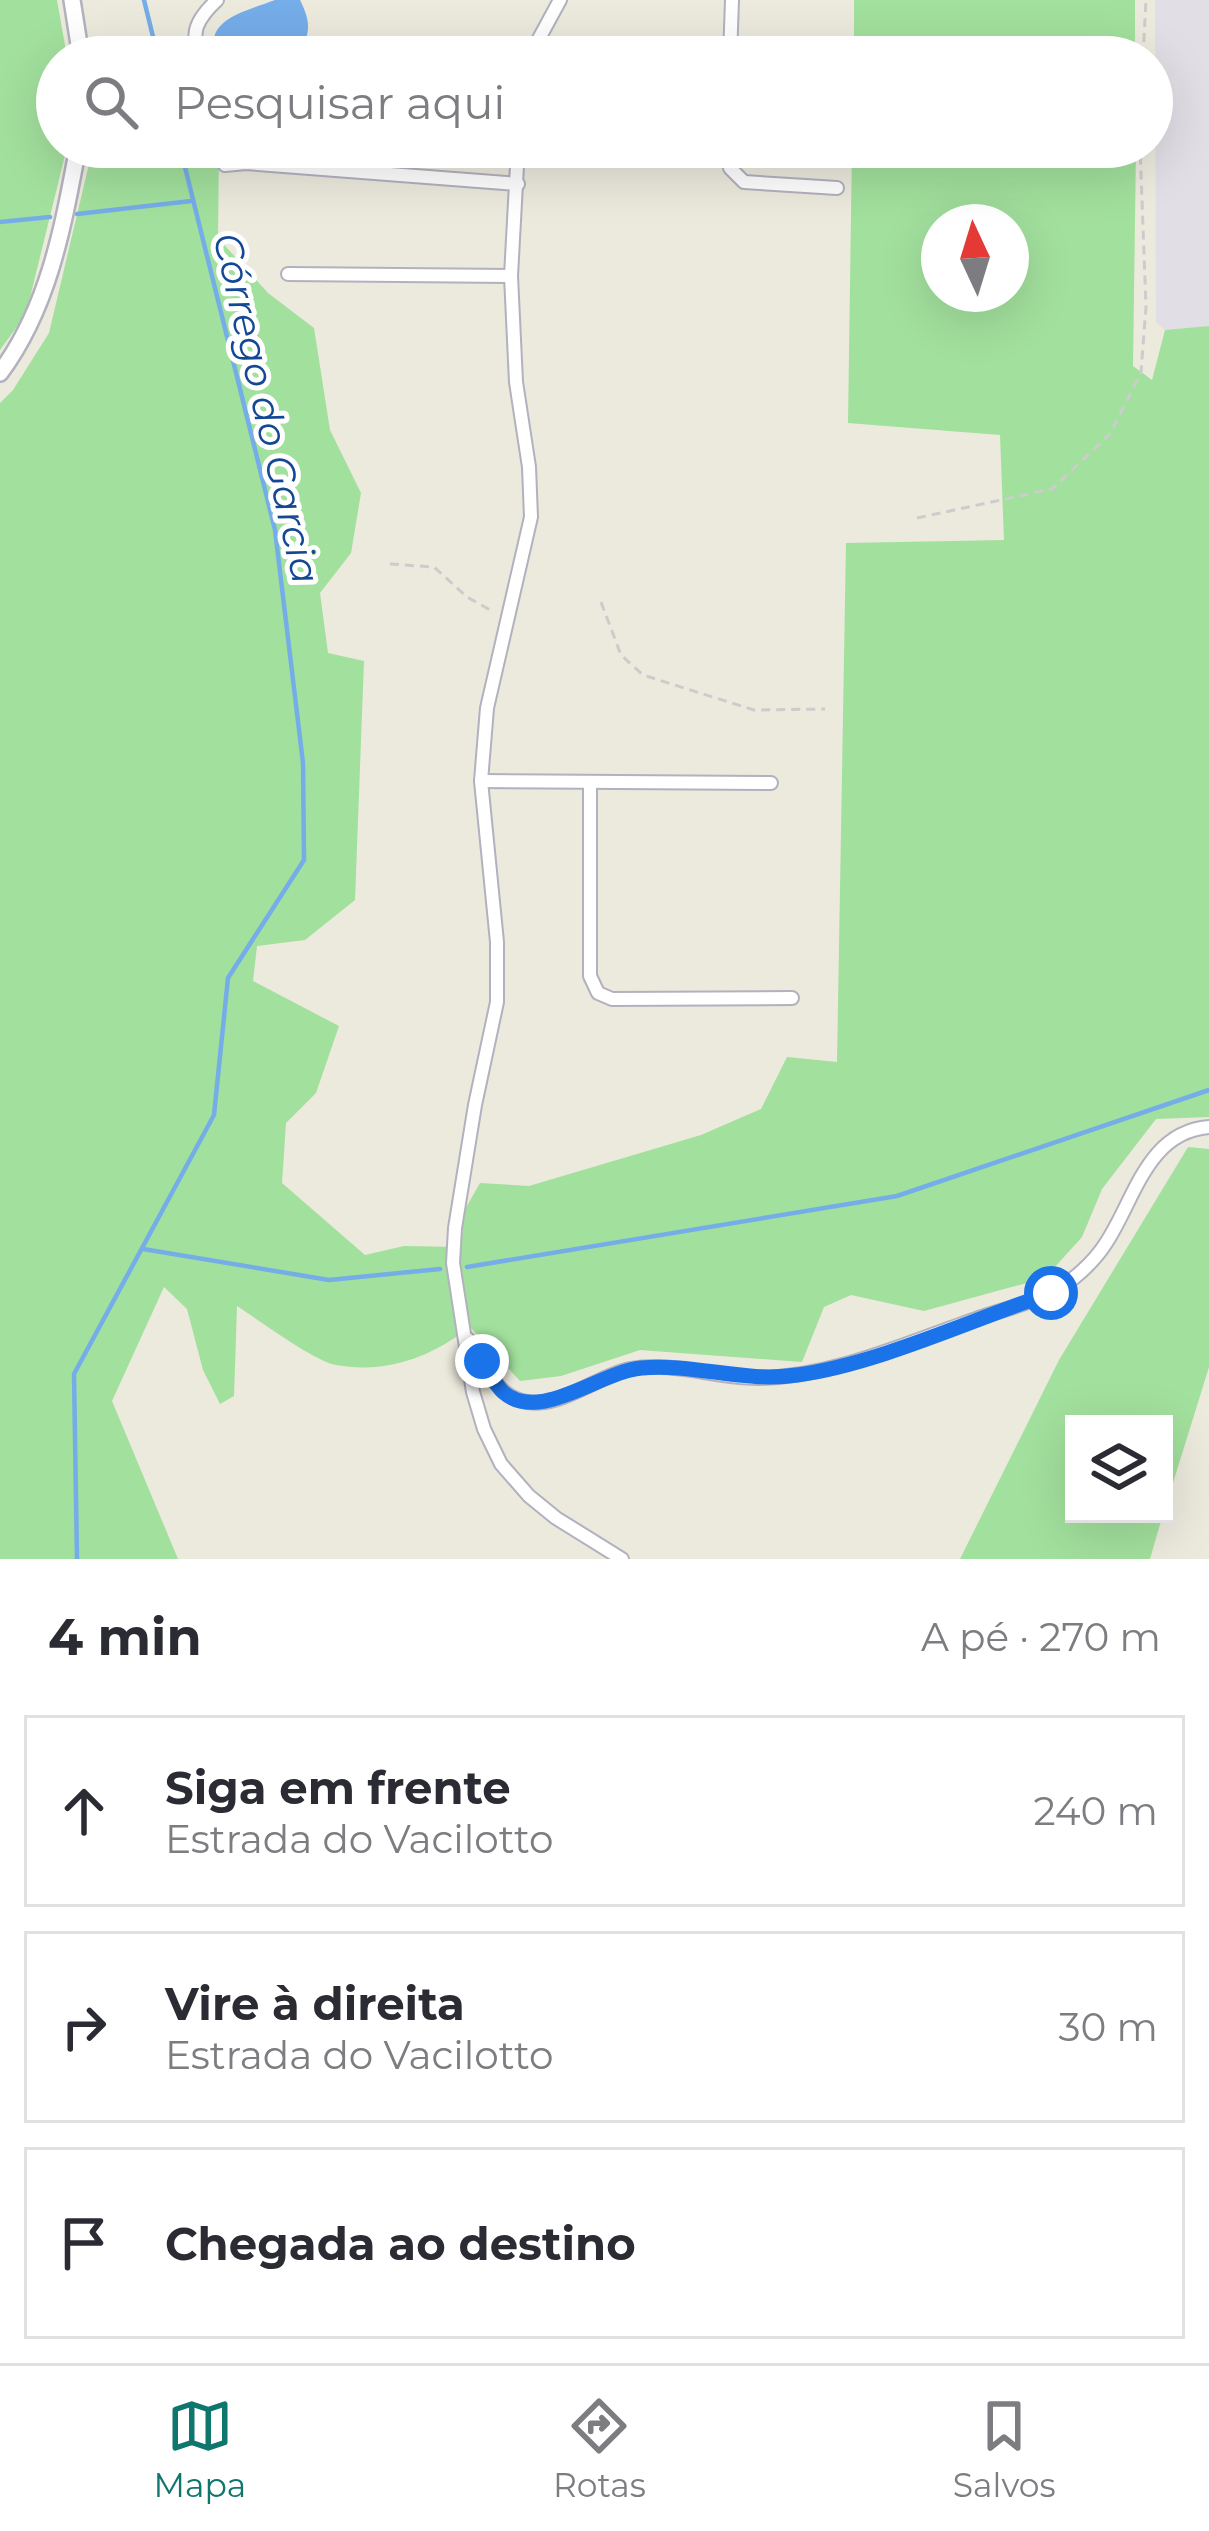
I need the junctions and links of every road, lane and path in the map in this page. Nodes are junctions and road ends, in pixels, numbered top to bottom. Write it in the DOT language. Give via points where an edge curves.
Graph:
graph roads {
  1 [pos="72,0"];
  2 [pos="217,0"];
  3 [pos="560,0"];
  4 [pos="731,0"];
  5 [pos="1146,0"];
  6 [pos="78,36"];
  7 [pos="195,36"];
  8 [pos="541,36"];
  9 [pos="730,36"];
  10 [pos="1144,36"];
  11 [pos="73,168"];
  12 [pos="311,168"];
  13 [pos="518,168"];
  14 [pos="730,168"];
  15 [pos="1141,168"];
  16 [pos="518,184"];
  17 [pos="837,188"];
  18 [pos="287,274"];
  19 [pos="511,277"];
  20 [pos="0,374"];
  21 [pos="917,518"];
  22 [pos="390,564"];
  23 [pos="601,602"];
  24 [pos="509,618"];
  25 [pos="825,709"];
  26 [pos="481,781"];
  27 [pos="590,782"];
  28 [pos="771,783"];
  29 [pos="792,998"];
  30 [pos="1209,1127"];
  31 [pos="464,1333"];
  32 [pos="622,1559"];
  1 -- 6 [label="street"];
  2 -- 7 [label="street" via="201,15"];
  3 -- 8 [label="street"];
  4 -- 9 [label="street"];
  5 -- 10 [label="path"];
  11 -- 20 [label="street" via="40,304"];
  12 -- 16 [label="street"];
  13 -- 16 [label="street"];
  14 -- 17 [label="street" via="744,182"];
  15 -- 21 [label="path" via="1141,372 1110,434 1052,490"];
  16 -- 19 [label="street"];
  18 -- 19 [label="street"];
  19 -- 24 [label="street" via="531,499"];
  22 -- 24 [label="path" via="434,567 467,597"];
  23 -- 25 [label="path" via="621,655 644,675 754,710"];
  24 -- 26 [label="street" via="487,708"];
  26 -- 27 [label="street"];
  26 -- 31 [label="street" via="497,1002 455,1228"];
  27 -- 28 [label="street"];
  27 -- 29 [label="street" via="596,990 612,999"];
  30 -- 31 [label="street" via="1162,1146 1098,1256 1051,1293 839,1367 752,1378 632,1369 532,1403 501,1390"];
  31 -- 32 [label="street" via="473,1391 501,1464 556,1518"];
}
